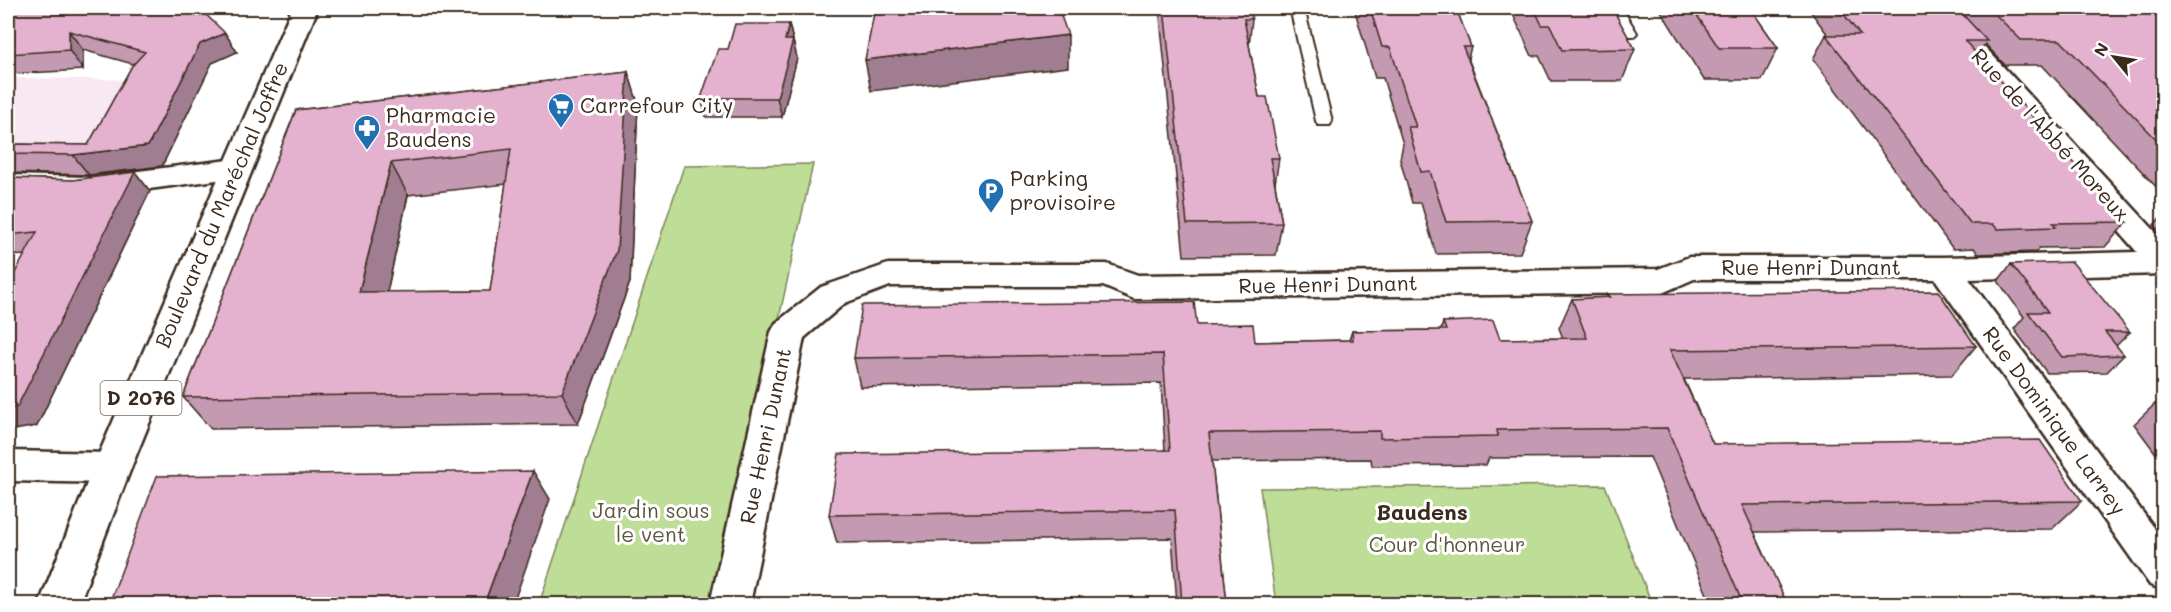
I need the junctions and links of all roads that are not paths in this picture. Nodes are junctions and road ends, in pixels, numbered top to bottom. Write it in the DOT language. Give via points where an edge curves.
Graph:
graph roads {
  1 [pos="305,8"];
  2 [pos="1297,8"];
  3 [pos="1615,8"];
  4 [pos="1936,8"];
  5 [pos="1629,33"];
  6 [pos="1324,121"];
  7 [pos="237,169"];
  8 [pos="8,185"];
  9 [pos="2163,263"];
  10 [pos="1944,268"];
  11 [pos="8,466"];
  12 [pos="112,468"];
  13 [pos="2163,573"];
  14 [pos="59,604"];
  15 [pos="730,604"];
  1 -- 7 [label="street, Boulevard du Maréchal Joffre / D 2076"];
  2 -- 6 [label="lane"];
  3 -- 5 [label="lane"];
  4 -- 9 [label="street, Rue de l'Abbé Moreux"];
  7 -- 8 [label="street" via="89,187"];
  7 -- 12 [label="street, Boulevard du Maréchal Joffre / D 2076"];
  9 -- 10 [label="street, Rue Henri Dunant"];
  10 -- 13 [label="street, Rue Dominique Larrey"];
  10 -- 15 [label="street, Rue Henri Dunant" via="1689,268 1662,281 1157,287 1134,287 1107,275 888,276 833,295 788,332"];
  11 -- 12 [label="street"];
  12 -- 14 [label="street, Boulevard du Maréchal Joffre / D 2076"];
}
